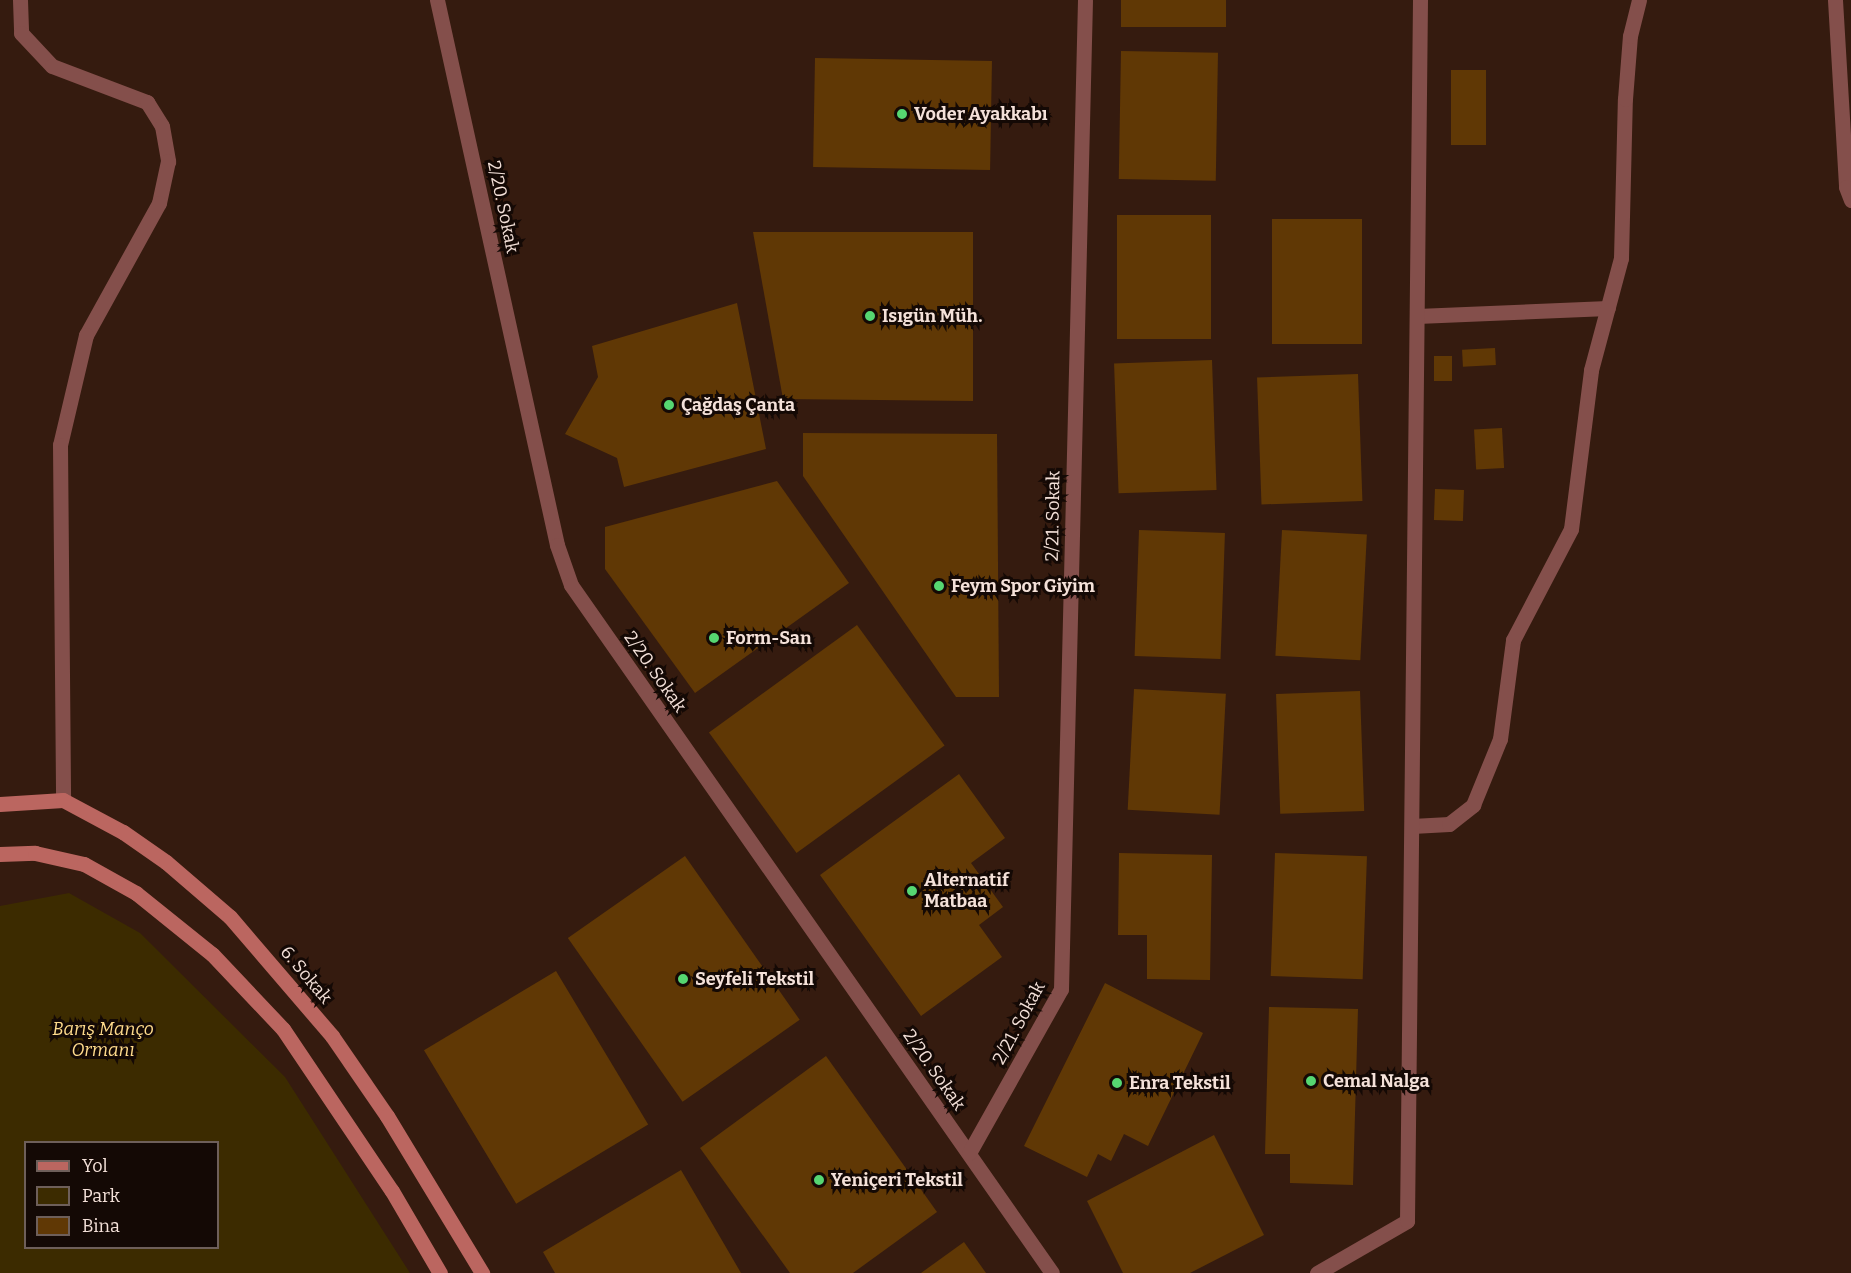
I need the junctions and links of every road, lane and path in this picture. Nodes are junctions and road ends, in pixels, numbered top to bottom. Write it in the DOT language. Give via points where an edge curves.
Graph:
graph roads {
  1 [pos="20,0"];
  2 [pos="437,0"];
  3 [pos="1085,0"];
  4 [pos="1420,0"];
  5 [pos="1640,0"];
  6 [pos="1835,0"];
  7 [pos="1851,200"];
  8 [pos="1608,308"];
  9 [pos="1417,316"];
  10 [pos="63,800"];
  11 [pos="0,804"];
  12 [pos="1412,826"];
  13 [pos="0,854"];
  14 [pos="969,1153"];
  15 [pos="440,1273"];
  16 [pos="482,1273"];
  17 [pos="1052,1273"];
  18 [pos="1317,1273"];
  1 -- 10 [label="street" via="21,33 52,66 147,102 162,126 168,161 159,202 86,334 60,445"];
  2 -- 14 [label="street, 2/20. Sokak" via="557,545 571,585"];
  3 -- 14 [label="street, 2/21. Sokak" via="1061,989"];
  4 -- 9 [label="street"];
  5 -- 8 [label="street" via="1630,36 1624,99 1621,258"];
  6 -- 7 [label="street" via="1846,187"];
  8 -- 9 [label="street"];
  8 -- 12 [label="street" via="1591,370 1571,529 1513,640 1500,739 1473,805 1449,824"];
  9 -- 12 [label="street"];
  10 -- 11 [label="main road, 6. Sokak"];
  10 -- 16 [label="main road, 6. Sokak" via="123,832 166,862 230,918 269,961 332,1036 387,1116"];
  12 -- 18 [label="street" via="1407,1221"];
  13 -- 15 [label="main road" via="60,856 112,878 165,914 212,954 284,1029 385,1181"];
  14 -- 17 [label="street, 2/20. Sokak"];
}
